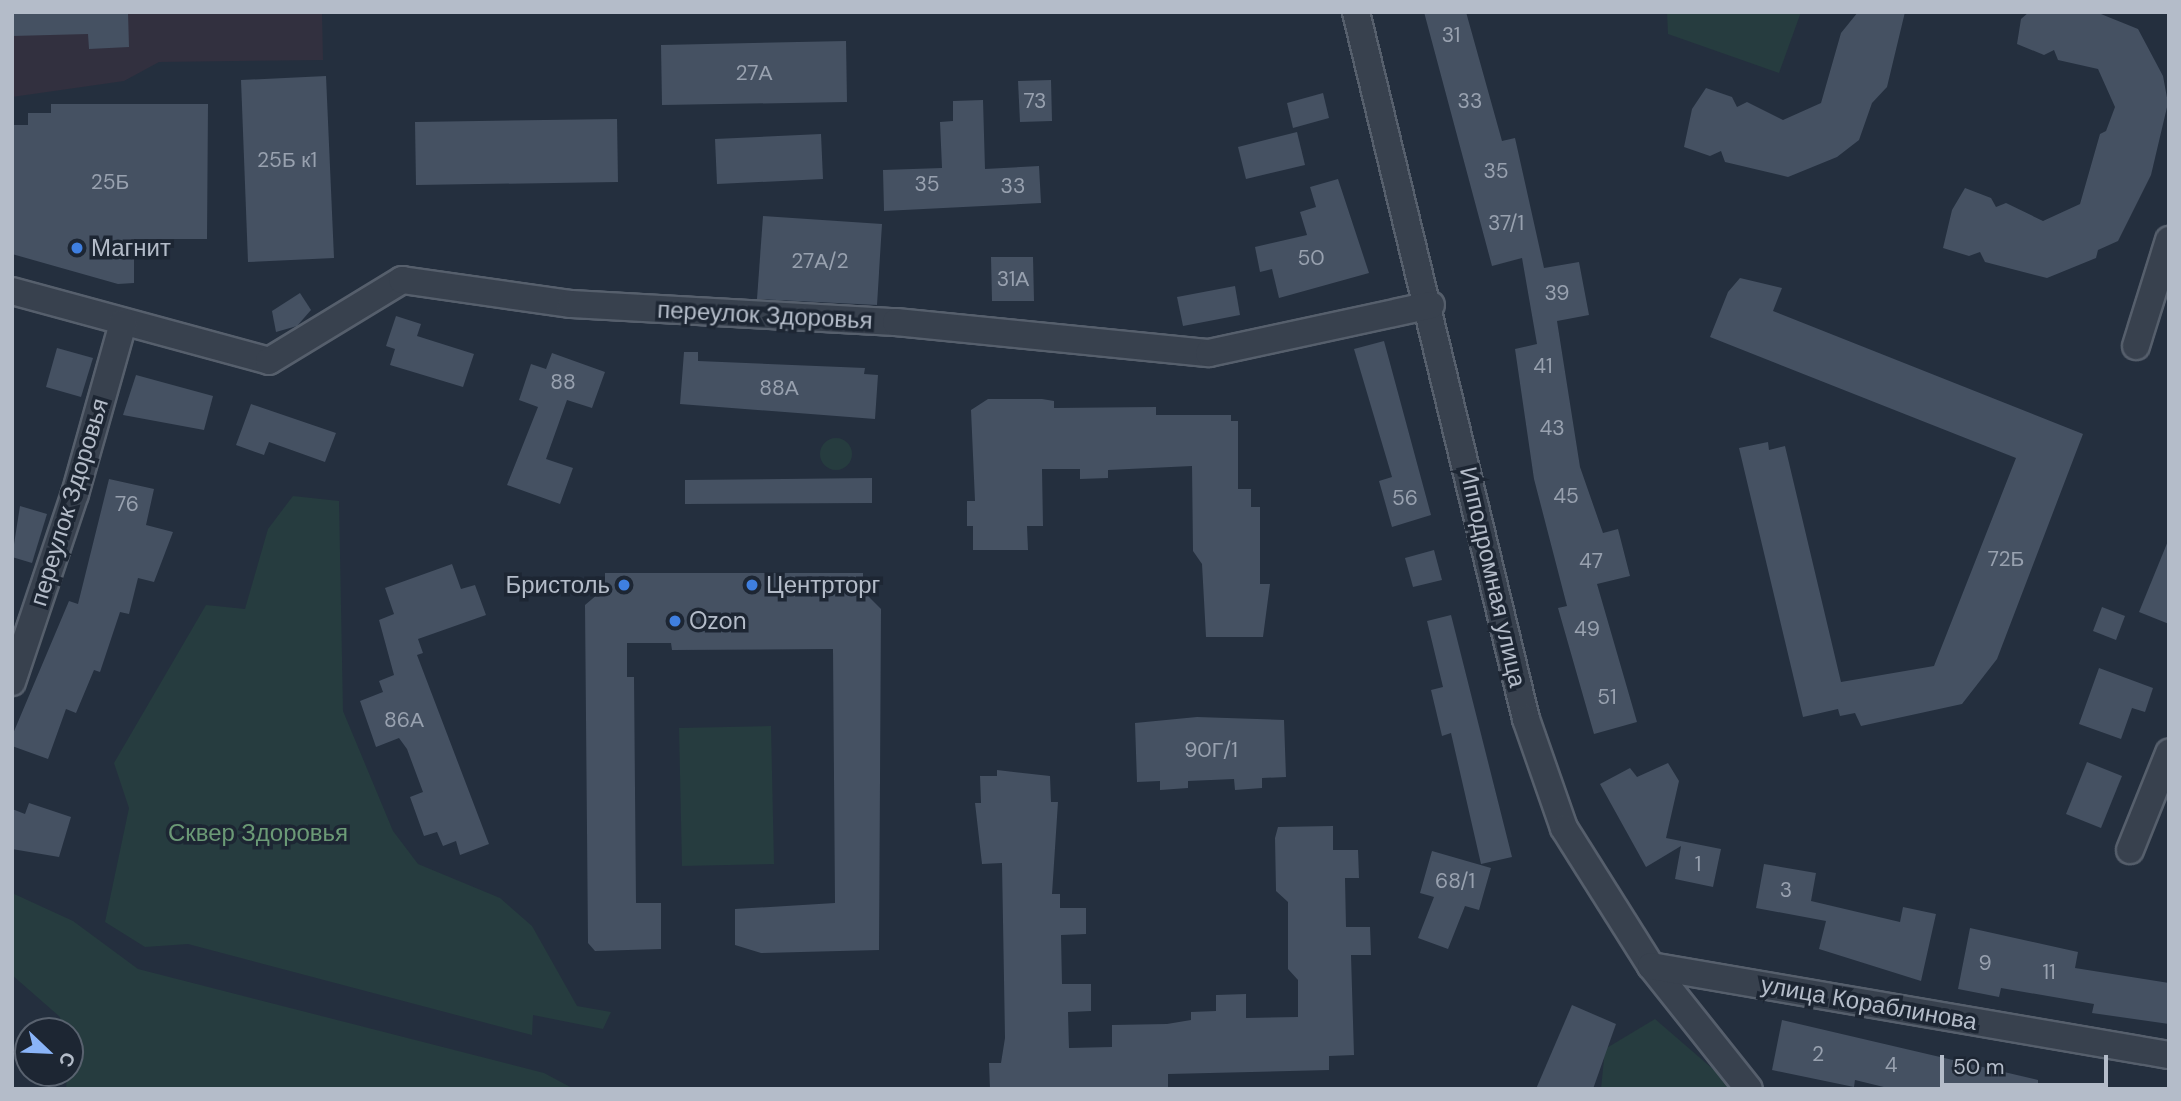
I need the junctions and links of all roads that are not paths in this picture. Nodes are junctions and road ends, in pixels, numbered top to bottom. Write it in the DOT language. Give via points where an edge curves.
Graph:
graph roads {
  1 [pos="1356,12"];
  2 [pos="2169,240"];
  3 [pos="12,290"];
  4 [pos="1431,305"];
  5 [pos="123,323"];
  6 [pos="2136,346"];
  7 [pos="12,682"];
  8 [pos="2169,753"];
  9 [pos="2130,849"];
  10 [pos="1651,965"];
  11 [pos="2169,1055"];
  12 [pos="1749,1089"];
  1 -- 4 [label="street, Ипподромная улица"];
  2 -- 6 [label="street"];
  3 -- 5 [label="street, переулок Здоровья"];
  4 -- 5 [label="street, переулок Здоровья" via="1209,353 896,322 571,304 402,280 270,361"];
  4 -- 10 [label="street, Ипподромная улица" via="1526,719 1564,828"];
  5 -- 7 [label="street, переулок Здоровья" via="75,494"];
  8 -- 9 [label="street"];
  10 -- 11 [label="street, улица Кораблинова"];
  10 -- 12 [label="street, Ипподромная улица"];
}
